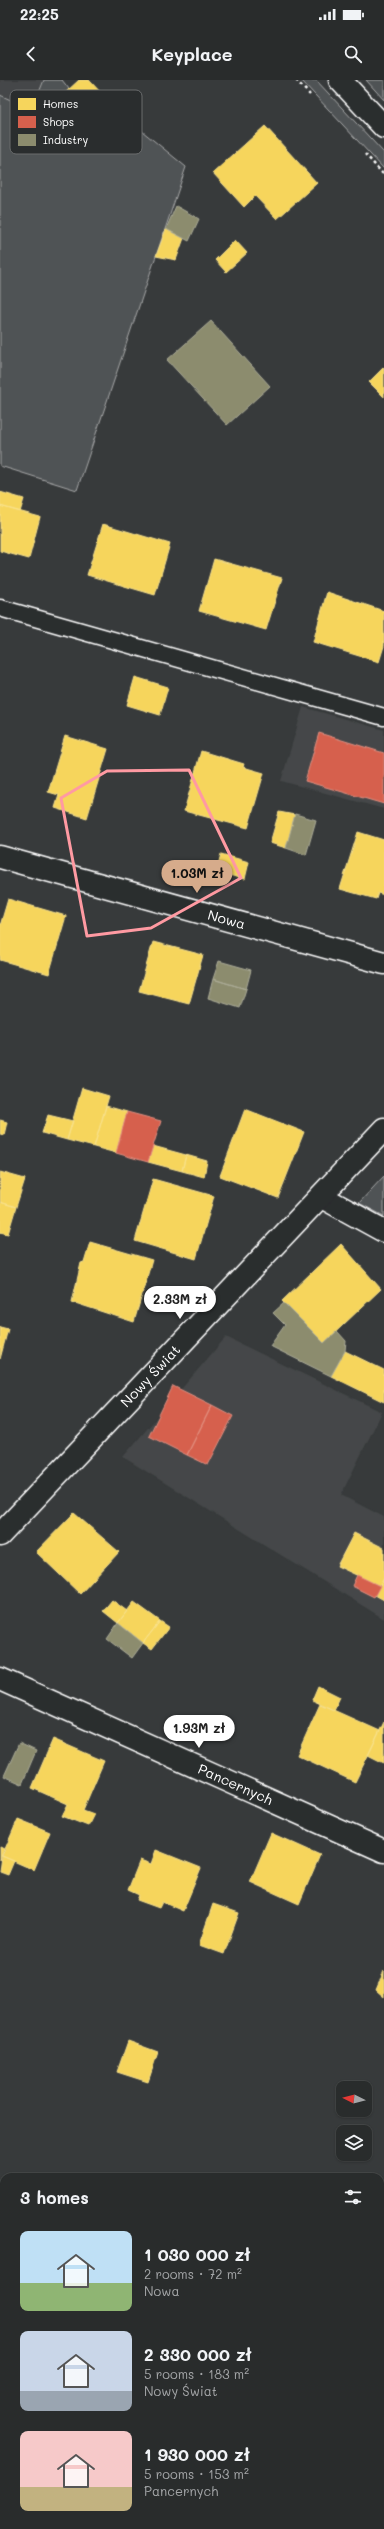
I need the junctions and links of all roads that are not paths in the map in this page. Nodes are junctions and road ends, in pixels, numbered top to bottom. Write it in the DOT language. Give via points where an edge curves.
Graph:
graph roads {
  1 [pos="340,80"];
  2 [pos="384,127"];
  3 [pos="0,608"];
  4 [pos="384,717"];
  5 [pos="0,857"];
  6 [pos="384,963"];
  7 [pos="384,1129"];
  8 [pos="322,1197"];
  9 [pos="384,1231"];
  10 [pos="0,1535"];
  11 [pos="0,1679"];
  12 [pos="384,1851"];
  1 -- 2 [label="street"];
  3 -- 4 [label="lane"];
  5 -- 6 [label="street, Nowa"];
  7 -- 8 [label="street, Nowy Świat"];
  8 -- 9 [label="street"];
  8 -- 10 [label="street, Nowy Świat"];
  11 -- 12 [label="street, Pancernych"];
}
